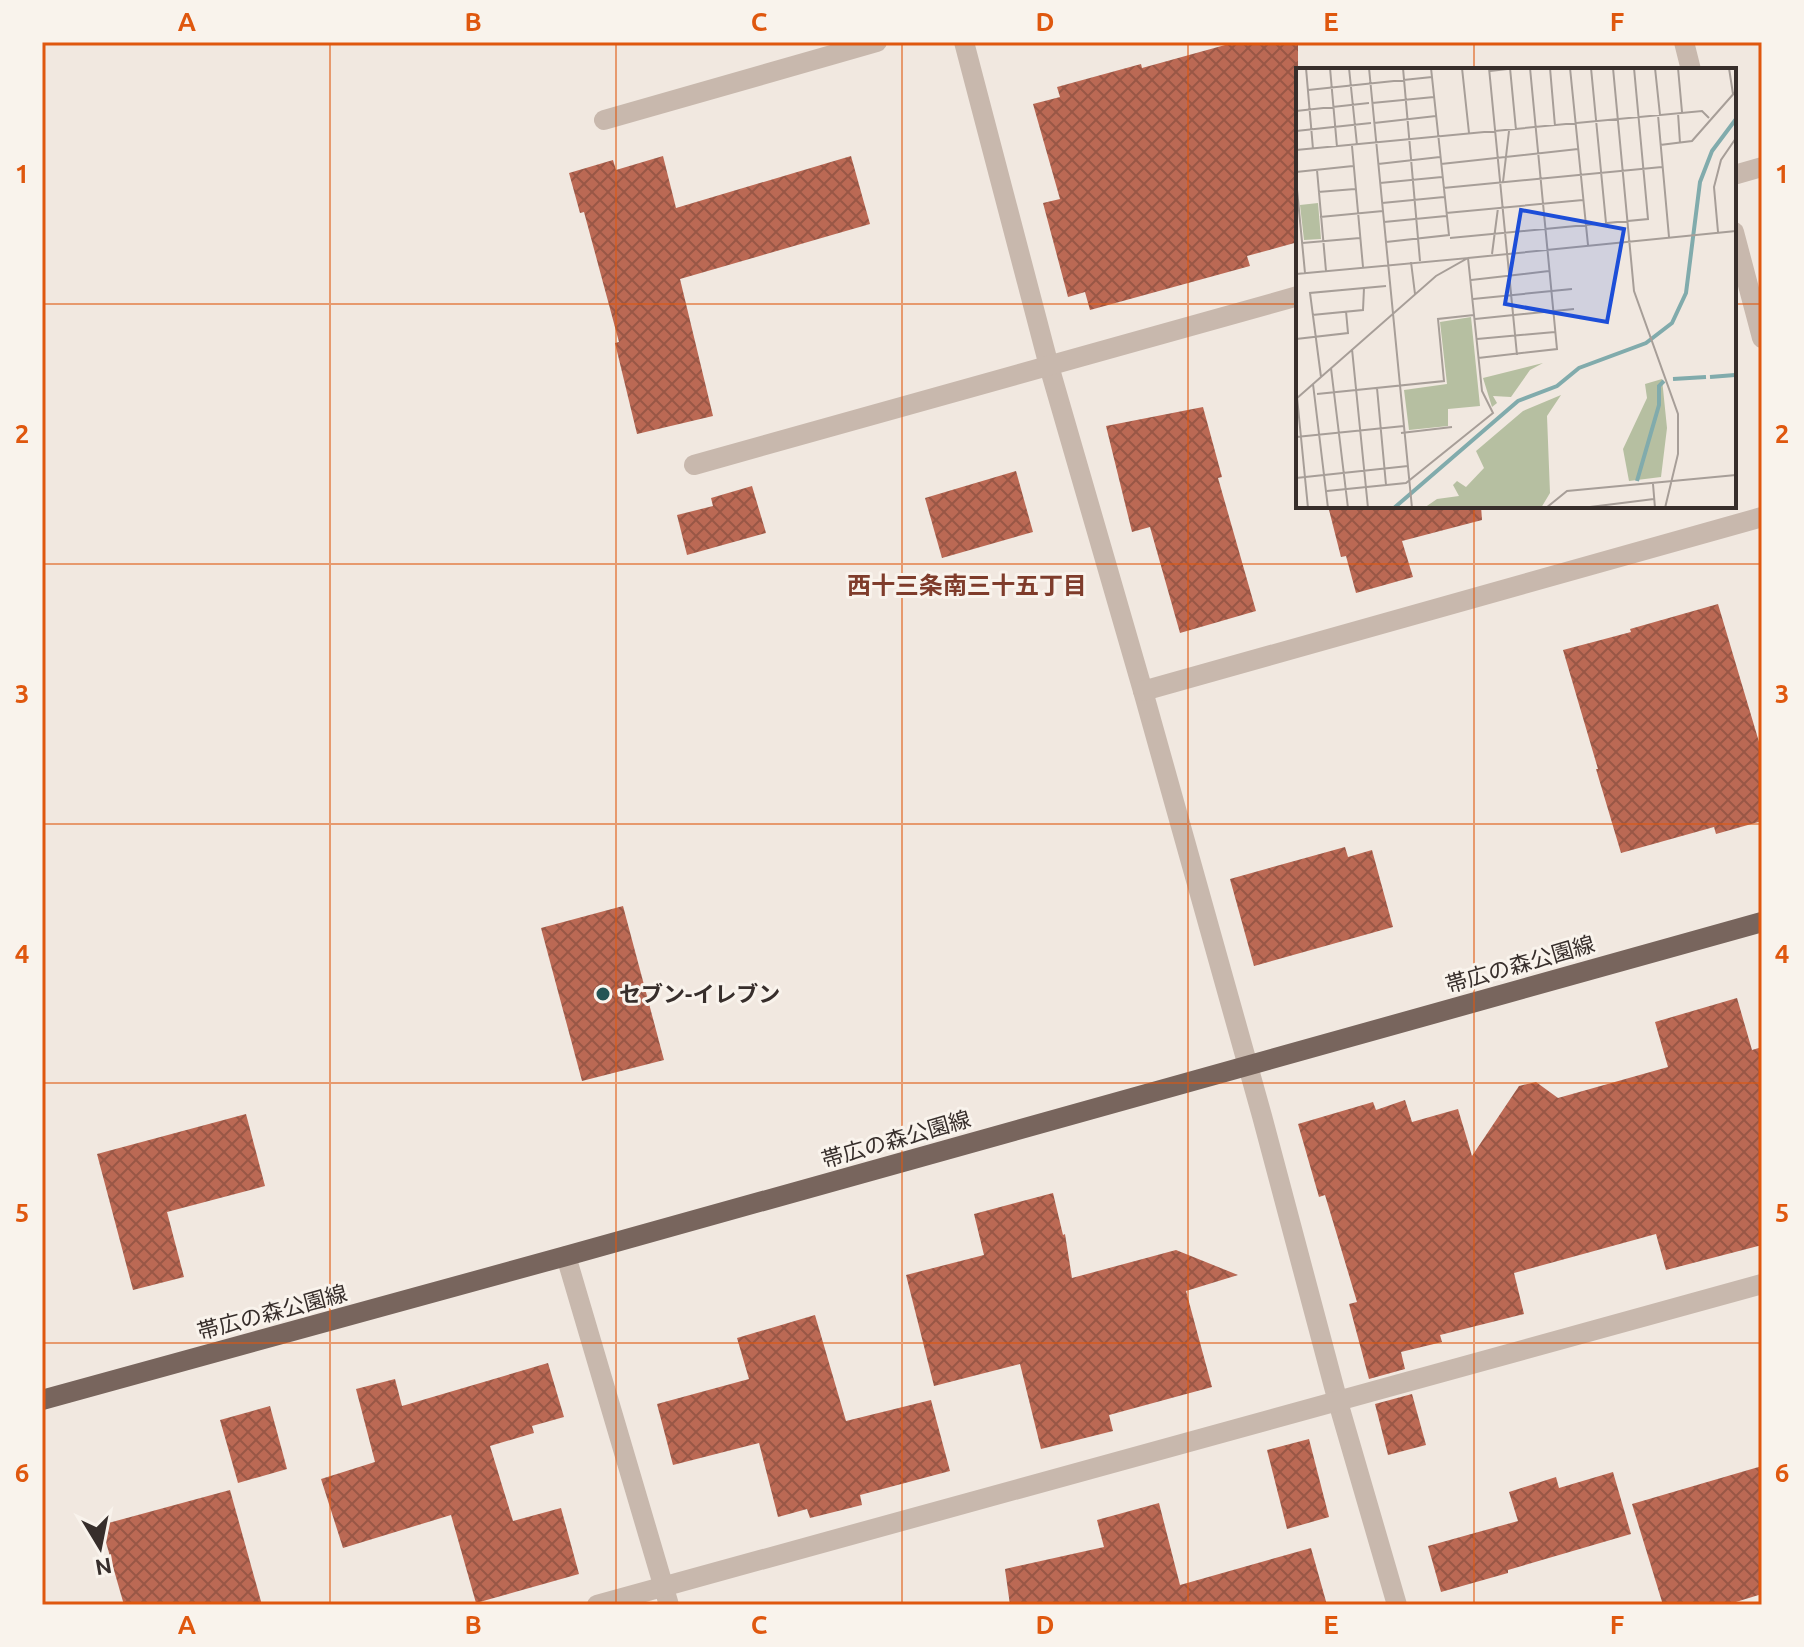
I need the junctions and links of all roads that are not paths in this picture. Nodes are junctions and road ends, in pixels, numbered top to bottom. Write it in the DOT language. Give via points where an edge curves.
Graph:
graph roads {
  1 [pos="877,42"];
  2 [pos="964,42"];
  3 [pos="1684,42"];
  4 [pos="1690,68"];
  5 [pos="604,120"];
  6 [pos="1762,167"];
  7 [pos="1736,174"];
  8 [pos="1736,240"];
  9 [pos="1296,297"];
  10 [pos="1762,338"];
  11 [pos="1049,366"];
  12 [pos="694,465"];
  13 [pos="1762,517"];
  14 [pos="1143,691"];
  15 [pos="1762,922"];
  16 [pos="1248,1065"];
  17 [pos="566,1256"];
  18 [pos="1762,1284"];
  19 [pos="42,1400"];
  20 [pos="1338,1402"];
  21 [pos="666,1595"];
  22 [pos="597,1605"];
  23 [pos="1397,1605"];
  1 -- 5 [label="street"];
  2 -- 11 [label="street"];
  3 -- 4 [label="street"];
  6 -- 7 [label="street"];
  8 -- 10 [label="street"];
  9 -- 11 [label="street"];
  11 -- 12 [label="street"];
  11 -- 14 [label="street"];
  13 -- 14 [label="street"];
  14 -- 16 [label="street"];
  15 -- 16 [label="main road, 帯広の森公園線"];
  16 -- 17 [label="main road, 帯広の森公園線"];
  16 -- 20 [label="street"];
  17 -- 19 [label="main road, 帯広の森公園線"];
  17 -- 21 [label="street"];
  18 -- 20 [label="street"];
  20 -- 21 [label="street"];
  20 -- 23 [label="street"];
  21 -- 22 [label="street"];
}
